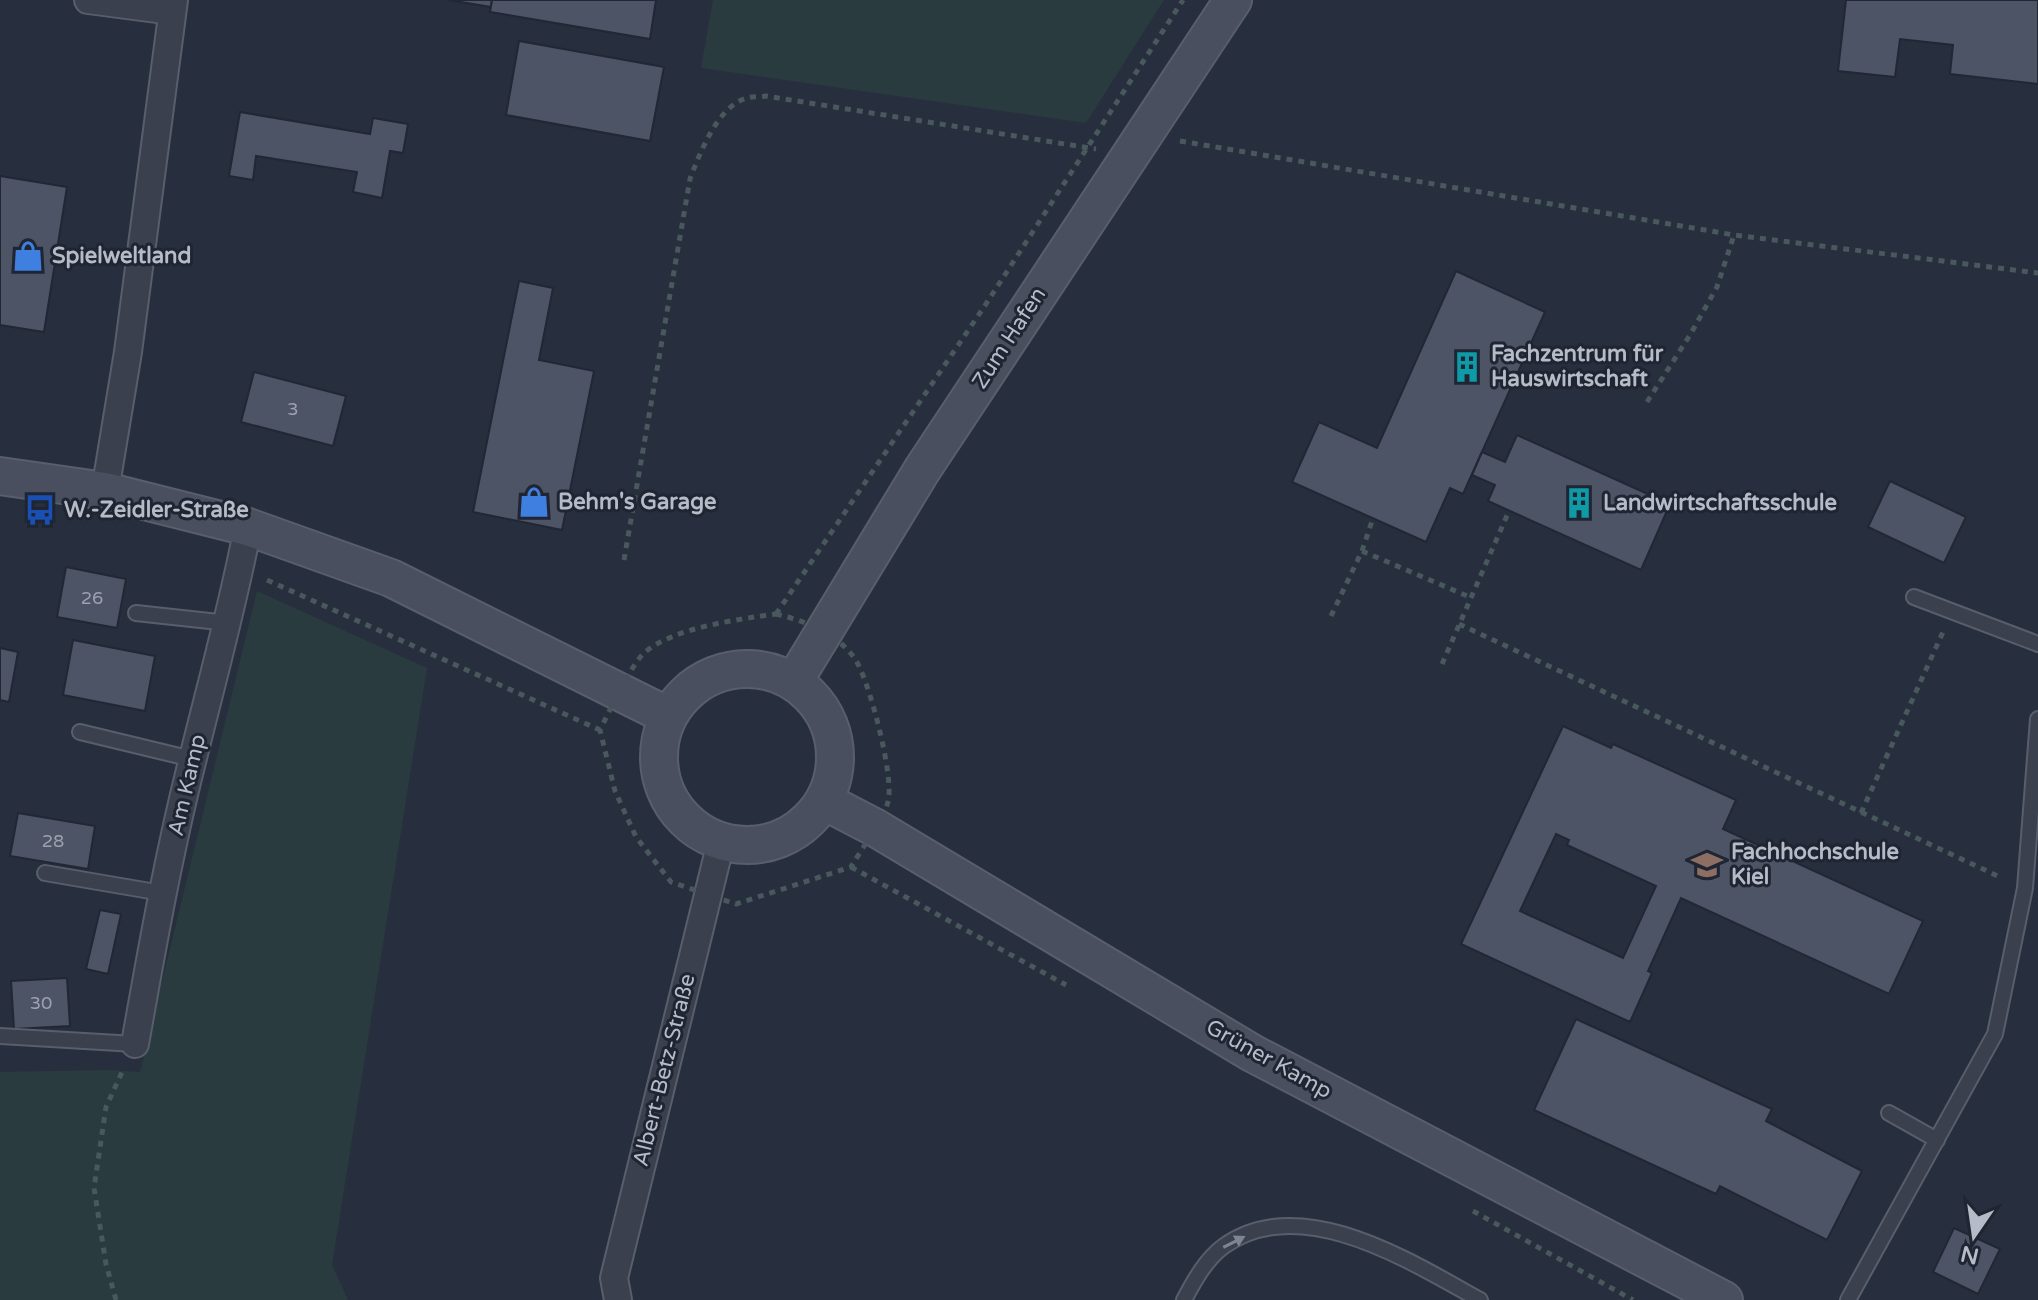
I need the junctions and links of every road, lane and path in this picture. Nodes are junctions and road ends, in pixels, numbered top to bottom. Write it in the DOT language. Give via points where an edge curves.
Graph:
graph roads {
  1 [pos="88,0"];
  2 [pos="1183,0"];
  3 [pos="1233,0"];
  4 [pos="173,6"];
  5 [pos="1136,145"];
  6 [pos="1086,147"];
  7 [pos="1734,235"];
  8 [pos="2038,273"];
  9 [pos="1647,402"];
  10 [pos="0,476"];
  11 [pos="105,491"];
  12 [pos="1509,511"];
  13 [pos="1373,518"];
  14 [pos="248,527"];
  15 [pos="1362,551"];
  16 [pos="624,560"];
  17 [pos="240,568"];
  18 [pos="1914,597"];
  19 [pos="1472,598"];
  20 [pos="1952,611"];
  21 [pos="136,613"];
  22 [pos="776,614"];
  23 [pos="1331,616"];
  24 [pos="228,623"];
  25 [pos="1459,624"];
  26 [pos="825,632"];
  27 [pos="2038,644"];
  28 [pos="1442,664"];
  29 [pos="794,681"];
  30 [pos="619,692"];
  31 [pos="668,716"];
  32 [pos="2038,719"];
  33 [pos="600,730"];
  34 [pos="80,732"];
  35 [pos="192,759"];
  36 [pos="824,801"];
  37 [pos="1861,813"];
  38 [pos="874,827"];
  39 [pos="721,842"];
  40 [pos="45,873"];
  41 [pos="2025,888"];
  42 [pos="162,893"];
  43 [pos="707,894"];
  44 [pos="0,1036"];
  45 [pos="135,1044"];
  46 [pos="1889,1113"];
  47 [pos="1937,1140"];
  48 [pos="116,1300"];
  49 [pos="618,1300"];
  50 [pos="1184,1300"];
  51 [pos="1480,1300"];
  52 [pos="1724,1300"];
  53 [pos="1848,1300"];
  1 -- 4 [label="street"];
  2 -- 6 [label="path"];
  3 -- 5 [label="main road, Zum Hafen"];
  4 -- 11 [label="street"];
  5 -- 6 [label="path"];
  5 -- 7 [label="path"];
  5 -- 26 [label="main road, Zum Hafen" via="922,470"];
  6 -- 16 [label="path" via="766,96 744,98 723,115 702,146 690,179"];
  6 -- 22 [label="path"];
  7 -- 8 [label="path"];
  7 -- 9 [label="path" via="1717,287"];
  10 -- 11 [label="main road"];
  11 -- 14 [label="main road"];
  12 -- 19 [label="path"];
  13 -- 15 [label="path"];
  14 -- 17 [label="street, Am Kamp"];
  14 -- 30 [label="main road" via="391,578"];
  15 -- 19 [label="path"];
  15 -- 23 [label="path"];
  17 -- 24 [label="street, Am Kamp"];
  17 -- 33 [label="path"];
  18 -- 20 [label="lane"];
  19 -- 25 [label="path"];
  20 -- 27 [label="lane"];
  20 -- 37 [label="path"];
  21 -- 24 [label="lane"];
  22 -- 26 [label="path"];
  22 -- 30 [label="path" via="720,622 668,639 643,653"];
  24 -- 35 [label="street, Am Kamp"];
  25 -- 28 [label="path"];
  25 -- 37 [label="path"];
  26 -- 29 [label="main road, Zum Hafen"];
  26 -- 38 [label="path" via="855,658 884,747 889,800"];
  29 -- 31 [label="main road" via="768,670 739,669 711,676 687,692"];
  29 -- 36 [label="main road" via="828,721 836,754"];
  30 -- 31 [label="main road"];
  30 -- 33 [label="path"];
  31 -- 39 [label="main road" via="659,745 660,775 671,802 690,824"];
  32 -- 41 [label="lane"];
  33 -- 43 [label="path" via="615,791 636,837 671,882"];
  34 -- 35 [label="lane"];
  35 -- 42 [label="street, Am Kamp"];
  36 -- 38 [label="main road, Grüner Kamp"];
  36 -- 39 [label="main road" via="802,827 773,841"];
  37 -- 41 [label="path"];
  38 -- 43 [label="path" via="851,867 736,904"];
  38 -- 52 [label="main road, Grüner Kamp" via="1252,1053"];
  39 -- 43 [label="street, Albert-Betz-Straße"];
  40 -- 42 [label="lane"];
  41 -- 47 [label="lane" via="1995,1034"];
  42 -- 45 [label="street, Am Kamp"];
  43 -- 49 [label="street, Albert-Betz-Straße" via="614,1278"];
  44 -- 45 [label="lane"];
  45 -- 48 [label="path" via="106,1107 94,1188"];
  46 -- 47 [label="lane"];
  47 -- 53 [label="lane"];
  50 -- 51 [label="lane, one-way" via="1197,1274 1224,1246 1261,1229 1297,1225 1329,1229 1415,1265"];
}
